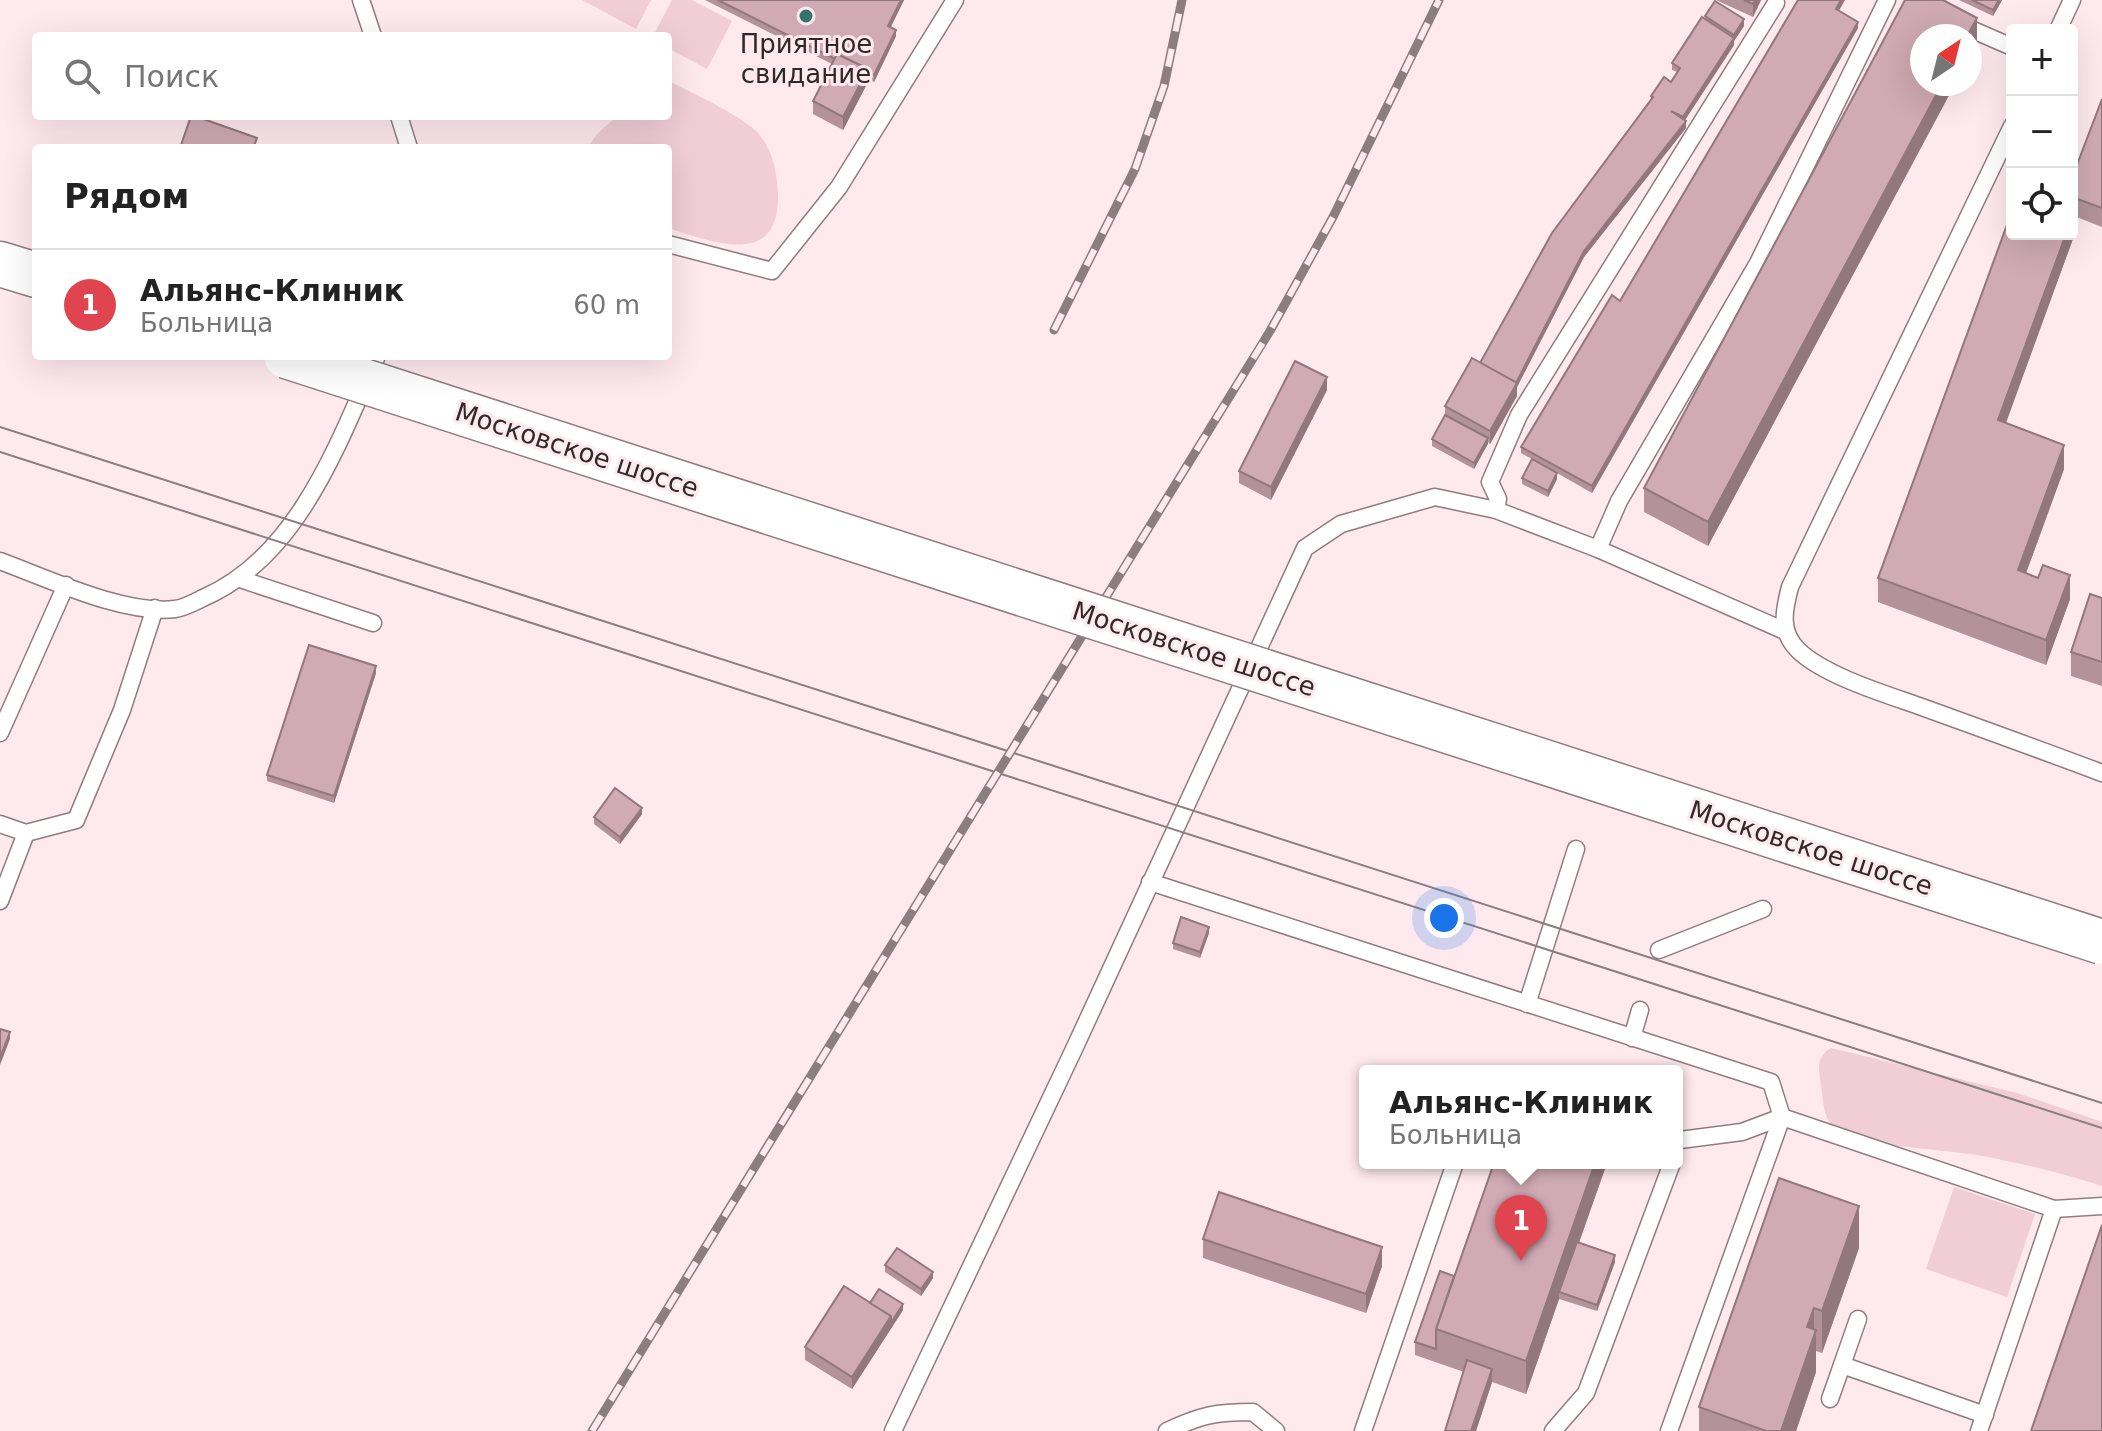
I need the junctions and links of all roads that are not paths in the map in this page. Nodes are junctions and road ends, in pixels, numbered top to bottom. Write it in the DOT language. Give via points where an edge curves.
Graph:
graph roads {
  1 [pos="361,0"];
  2 [pos="955,0"];
  3 [pos="1887,0"];
  4 [pos="2072,0"];
  5 [pos="1776,3"];
  6 [pos="1945,18"];
  7 [pos="2061,24"];
  8 [pos="372,32"];
  9 [pos="2006,44"];
  10 [pos="400,120"];
  11 [pos="2006,138"];
  12 [pos="408,144"];
  13 [pos="672,245"];
  14 [pos="0,264"];
  15 [pos="32,274"];
  16 [pos="298,360"];
  17 [pos="375,360"];
  18 [pos="1496,510"];
  19 [pos="1598,549"];
  20 [pos="0,561"];
  21 [pos="240,579"];
  22 [pos="66,585"];
  23 [pos="155,608"];
  24 [pos="373,623"];
  25 [pos="1785,631"];
  26 [pos="0,733"];
  27 [pos="2102,773"];
  28 [pos="0,824"];
  29 [pos="26,833"];
  30 [pos="1576,849"];
  31 [pos="1150,882"];
  32 [pos="0,901"];
  33 [pos="1763,909"];
  34 [pos="2102,942"];
  35 [pos="1659,950"];
  36 [pos="1527,1004"];
  37 [pos="1640,1010"];
  38 [pos="1632,1038"];
  39 [pos="1782,1117"];
  40 [pos="1683,1141"];
  41 [pos="1453,1169"];
  42 [pos="1670,1169"];
  43 [pos="2102,1206"];
  44 [pos="2054,1209"];
  45 [pos="1858,1319"];
  46 [pos="1842,1365"];
  47 [pos="1830,1399"];
  48 [pos="1982,1423"];
  49 [pos="893,1431"];
  50 [pos="1167,1431"];
  51 [pos="1276,1431"];
  52 [pos="1363,1431"];
  53 [pos="1553,1431"];
  54 [pos="1669,1431"];
  1 -- 8 [label="lane"];
  2 -- 13 [label="lane" via="839,187 772,271"];
  3 -- 19 [label="lane" via="1758,263 1619,501"];
  4 -- 7 [label="lane"];
  5 -- 18 [label="lane" via="1519,415 1490,482 1498,499"];
  6 -- 9 [label="lane"];
  10 -- 12 [label="lane"];
  11 -- 25 [label="lane" via="1790,587"];
  14 -- 15 [label="main road"];
  16 -- 34 [label="main road, Московское шоссе, bridge"];
  17 -- 21 [label="lane" via="332,458 293,520"];
  18 -- 19 [label="lane"];
  18 -- 31 [label="lane" via="1435,497 1341,524 1305,548"];
  19 -- 25 [label="lane"];
  20 -- 22 [label="lane"];
  21 -- 23 [label="lane" via="177,609"];
  21 -- 24 [label="lane"];
  22 -- 23 [label="lane" via="121,605"];
  22 -- 26 [label="lane"];
  23 -- 29 [label="lane" via="122,710 76,820"];
  25 -- 27 [label="lane" via="1798,650 1860,684"];
  28 -- 29 [label="lane"];
  29 -- 32 [label="lane"];
  30 -- 36 [label="lane"];
  31 -- 36 [label="lane"];
  31 -- 49 [label="lane"];
  33 -- 35 [label="lane"];
  36 -- 38 [label="lane"];
  37 -- 38 [label="lane"];
  38 -- 39 [label="lane" via="1771,1082"];
  39 -- 40 [label="lane" via="1742,1132"];
  39 -- 44 [label="lane"];
  39 -- 54 [label="lane"];
  41 -- 52 [label="lane"];
  42 -- 53 [label="lane" via="1586,1393"];
  43 -- 44 [label="lane"];
  44 -- 48 [label="lane"];
  45 -- 46 [label="lane"];
  46 -- 47 [label="lane"];
  46 -- 48 [label="lane"];
  50 -- 51 [label="lane" via="1194,1418 1229,1412 1253,1412"];
}
